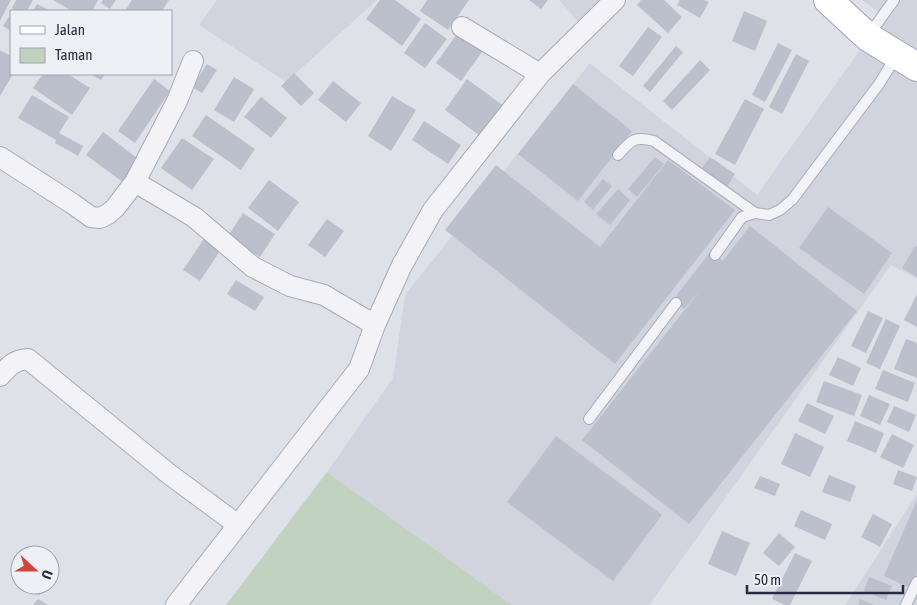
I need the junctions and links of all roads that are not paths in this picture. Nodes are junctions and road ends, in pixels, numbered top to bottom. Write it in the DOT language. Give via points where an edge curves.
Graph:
graph roads {
  1 [pos="615,0"];
  2 [pos="828,0"];
  3 [pos="894,0"];
  4 [pos="462,27"];
  5 [pos="868,36"];
  6 [pos="193,61"];
  7 [pos="907,61"];
  8 [pos="540,74"];
  9 [pos="618,155"];
  10 [pos="0,157"];
  11 [pos="134,182"];
  12 [pos="756,213"];
  13 [pos="715,255"];
  14 [pos="676,303"];
  15 [pos="375,325"];
  16 [pos="0,376"];
  17 [pos="589,418"];
  18 [pos="238,525"];
  19 [pos="917,582"];
  20 [pos="176,605"];
  21 [pos="906,605"];
  1 -- 8 [label="street"];
  2 -- 5 [label="main road"];
  3 -- 5 [label="lane"];
  4 -- 8 [label="street"];
  5 -- 7 [label="main road"];
  6 -- 11 [label="street" via="177,101"];
  7 -- 12 [label="lane" via="879,84 792,200 770,215"];
  8 -- 15 [label="street" via="432,210"];
  9 -- 12 [label="lane" via="629,142 640,137 654,140"];
  10 -- 11 [label="street" via="91,217 100,218 108,214"];
  11 -- 15 [label="street" via="194,217 253,267 290,286 324,295"];
  12 -- 13 [label="lane" via="742,217"];
  14 -- 17 [label="lane"];
  15 -- 18 [label="street" via="359,369"];
  16 -- 18 [label="street" via="10,364 28,359 169,474"];
  18 -- 20 [label="street"];
  19 -- 21 [label="lane"];
}
